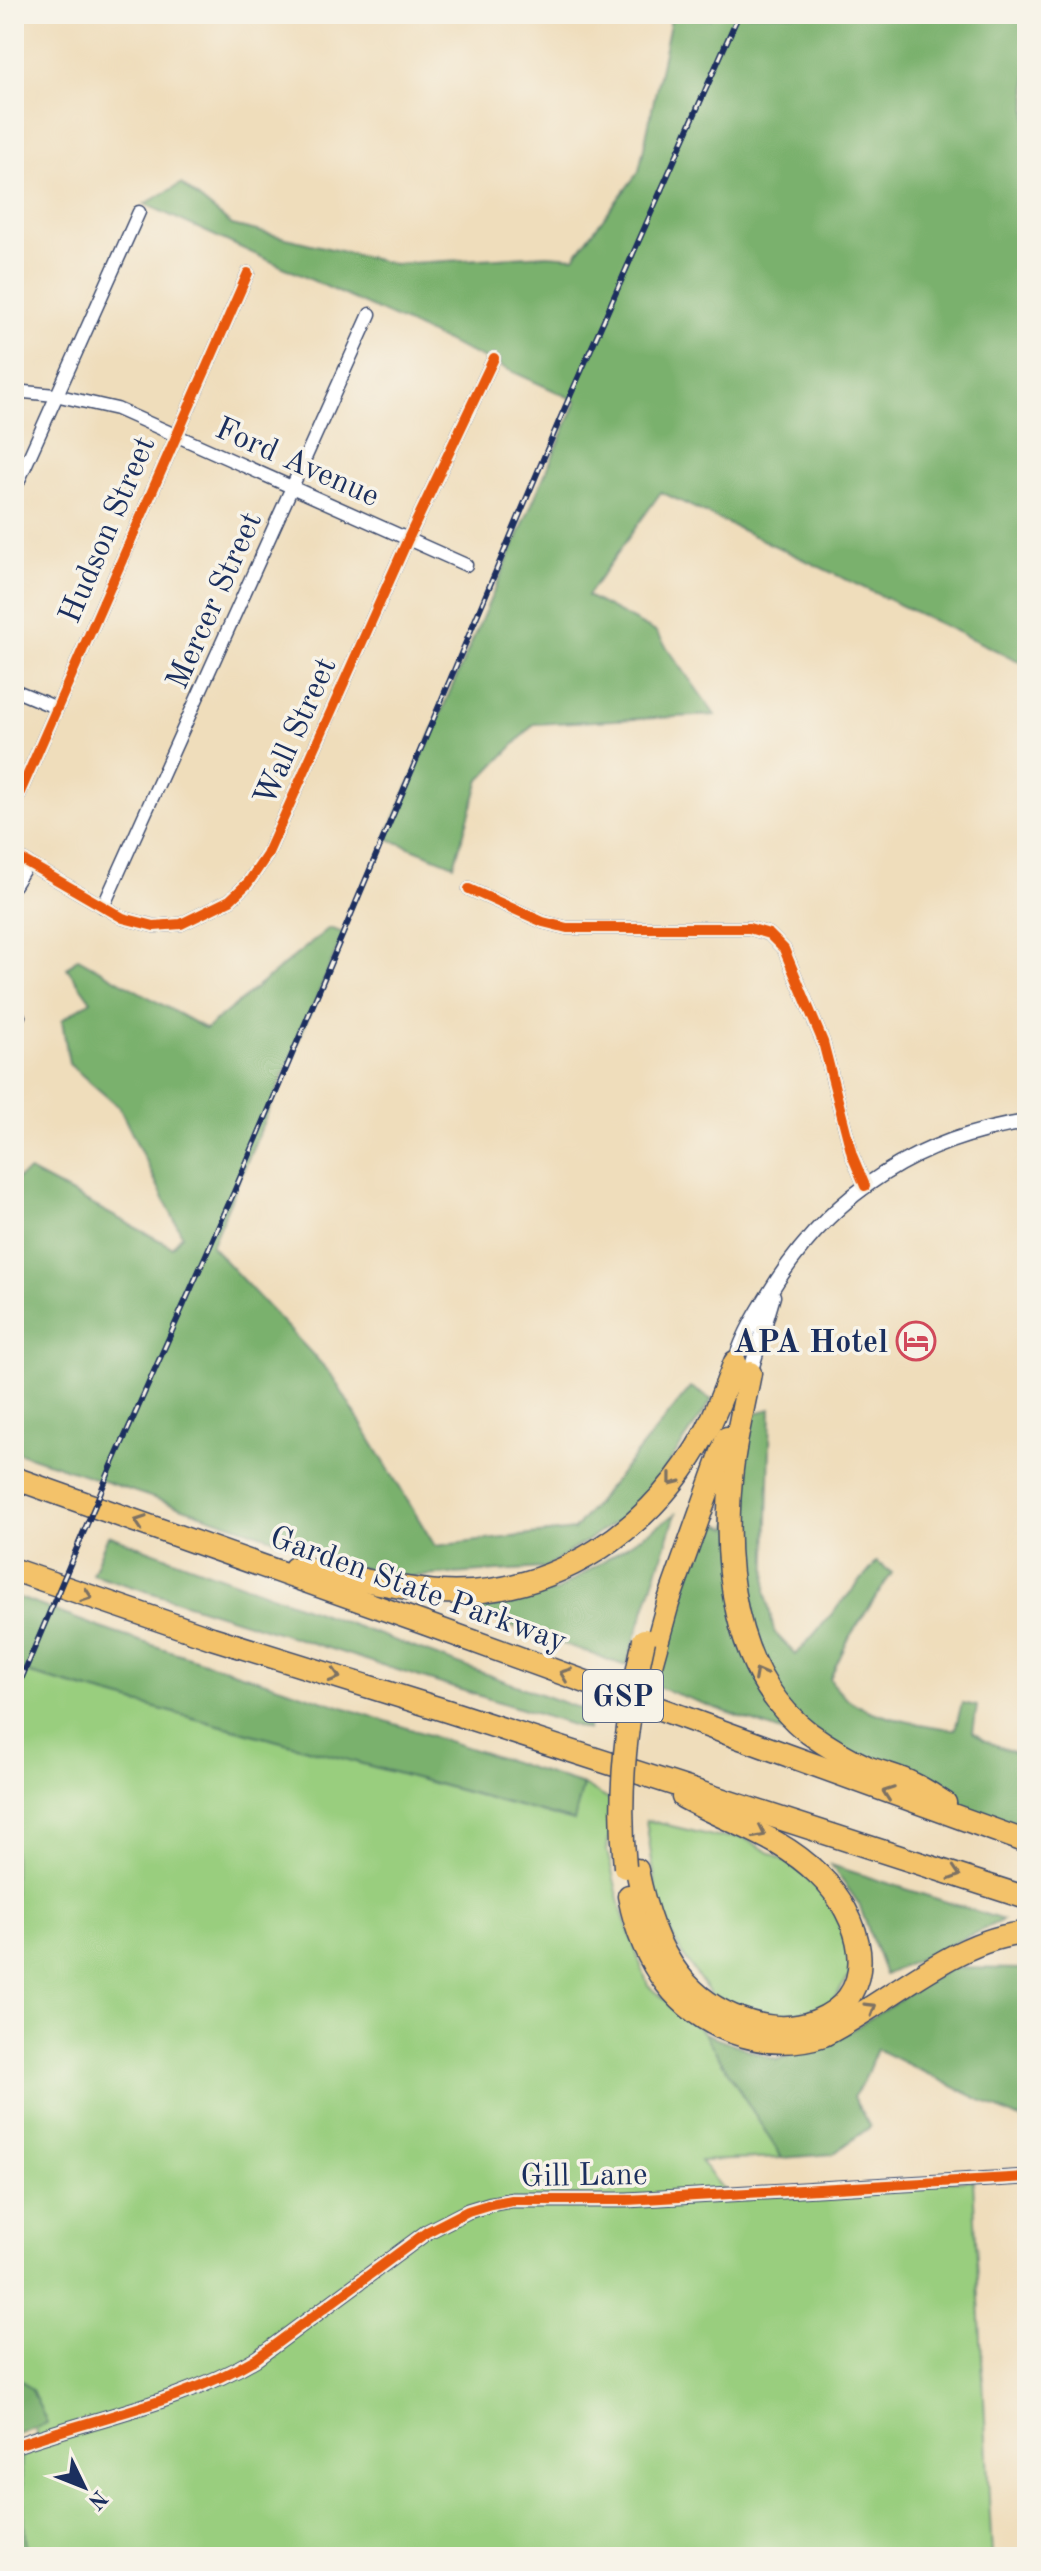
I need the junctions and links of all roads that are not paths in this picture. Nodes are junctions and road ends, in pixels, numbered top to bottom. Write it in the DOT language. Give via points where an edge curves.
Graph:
graph roads {
  1 [pos="139,212"];
  2 [pos="248,273"];
  3 [pos="370,314"];
  4 [pos="494,358"];
  5 [pos="14,391"];
  6 [pos="55,395"];
  7 [pos="176,435"];
  8 [pos="292,487"];
  9 [pos="14,491"];
  10 [pos="408,539"];
  11 [pos="466,565"];
  12 [pos="14,690"];
  13 [pos="57,708"];
  14 [pos="14,806"];
  15 [pos="14,855"];
  16 [pos="27,864"];
  17 [pos="14,885"];
  18 [pos="469,889"];
  19 [pos="103,907"];
  20 [pos="1027,1122"];
  21 [pos="865,1186"];
  22 [pos="743,1367"];
  23 [pos="14,1478"];
  24 [pos="259,1564"];
  25 [pos="14,1570"];
  26 [pos="641,1773"];
  27 [pos="988,1828"];
  28 [pos="1027,1842"];
  29 [pos="631,1869"];
  30 [pos="1027,1898"];
  31 [pos="1027,1933"];
  32 [pos="1027,2177"];
  33 [pos="14,2446"];
  1 -- 6 [label="street"];
  2 -- 7 [label="street, Hudson Street"];
  3 -- 8 [label="street, Mercer Street"];
  4 -- 10 [label="street, Wall Street"];
  5 -- 6 [label="street, Ford Avenue"];
  6 -- 7 [label="street, Ford Avenue" via="117,409"];
  6 -- 9 [label="street"];
  7 -- 8 [label="street, Ford Avenue"];
  7 -- 13 [label="street, Hudson Street"];
  8 -- 10 [label="street, Ford Avenue"];
  8 -- 19 [label="street, Mercer Street"];
  10 -- 11 [label="street, Ford Avenue"];
  10 -- 19 [label="street, Wall Street" via="267,855 248,883 230,900 181,924 154,926"];
  12 -- 13 [label="street"];
  13 -- 14 [label="street, Hudson Street"];
  15 -- 16 [label="street, Wall Street"];
  16 -- 17 [label="street"];
  16 -- 19 [label="street, Wall Street"];
  18 -- 21 [label="street" via="567,928 749,928 774,937 823,1042"];
  20 -- 21 [label="street" via="924,1150"];
  21 -- 22 [label="street" via="820,1226 776,1284 748,1326"];
  22 -- 24 [label="highway, one-way" via="706,1432 662,1493 623,1533 568,1568 511,1587 468,1593 407,1589 336,1572"];
  27 -- 22 [label="highway, one-way" via="911,1782 828,1746 793,1718 758,1674 738,1612 730,1529"];
  22 -- 29 [label="highway" via="725,1407 650,1642 636,1751"];
  24 -- 23 [label="highway, Garden State Parkway / GSP, one-way"];
  27 -- 24 [label="highway, Garden State Parkway / GSP, one-way"];
  25 -- 26 [label="highway, GSP, one-way"];
  26 -- 29 [label="highway, one-way" via="713,1814 771,1838 819,1874 840,1900 857,1937 860,1964 851,1991 832,2012 797,2026 756,2023 717,2008 690,1988 668,1958"];
  26 -- 30 [label="highway, GSP, one-way"];
  27 -- 28 [label="highway, Garden State Parkway / GSP"];
  29 -- 31 [label="highway, one-way" via="639,1935 664,1983 716,2026 762,2041 824,2035 973,1946"];
  32 -- 33 [label="street, Gill Lane" via="491,2204 427,2232 233,2372"];
}
